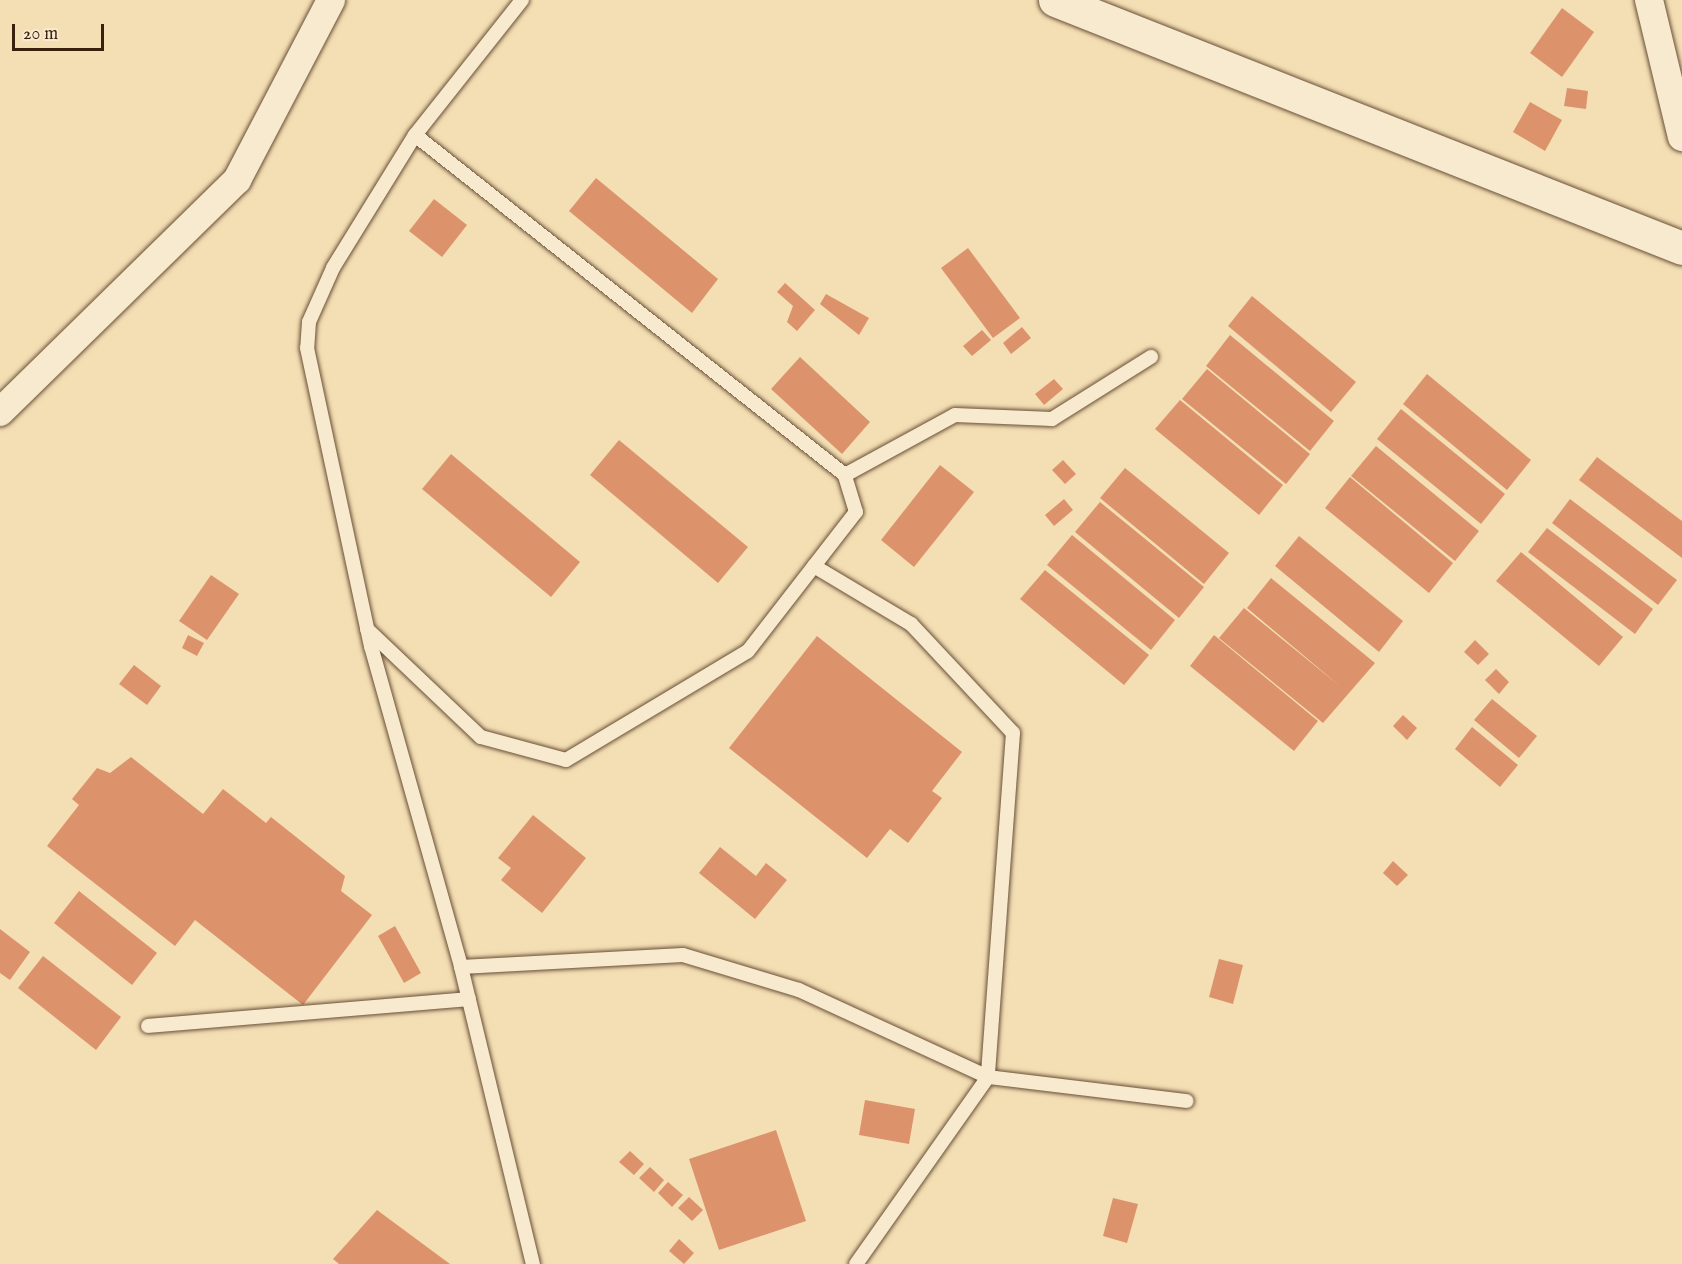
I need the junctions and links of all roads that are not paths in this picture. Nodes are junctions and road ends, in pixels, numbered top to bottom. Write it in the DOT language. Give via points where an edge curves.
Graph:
graph roads {
  1 [pos="331,0"];
  2 [pos="522,0"];
  3 [pos="1055,0"];
  4 [pos="1649,0"];
  5 [pos="416,135"];
  6 [pos="1682,137"];
  7 [pos="1682,248"];
  8 [pos="1151,357"];
  9 [pos="0,412"];
  10 [pos="845,475"];
  11 [pos="814,566"];
  12 [pos="367,629"];
  13 [pos="461,967"];
  14 [pos="469,999"];
  15 [pos="148,1026"];
  16 [pos="988,1077"];
  17 [pos="1187,1101"];
  18 [pos="533,1264"];
  19 [pos="856,1264"];
  1 -- 9 [label="street" via="237,180"];
  2 -- 5 [label="lane"];
  3 -- 7 [label="street"];
  4 -- 6 [label="street"];
  5 -- 10 [label="lane"];
  5 -- 12 [label="lane" via="333,268 309,322 311,377"];
  8 -- 10 [label="lane" via="1052,419 955,415"];
  10 -- 11 [label="lane" via="856,512"];
  11 -- 12 [label="lane" via="748,651 566,760 481,737"];
  11 -- 16 [label="lane" via="911,624 1013,733"];
  12 -- 13 [label="lane"];
  13 -- 14 [label="lane"];
  13 -- 16 [label="lane" via="682,956 799,990"];
  14 -- 15 [label="lane"];
  14 -- 18 [label="lane"];
  16 -- 17 [label="lane"];
  16 -- 19 [label="lane"];
}
